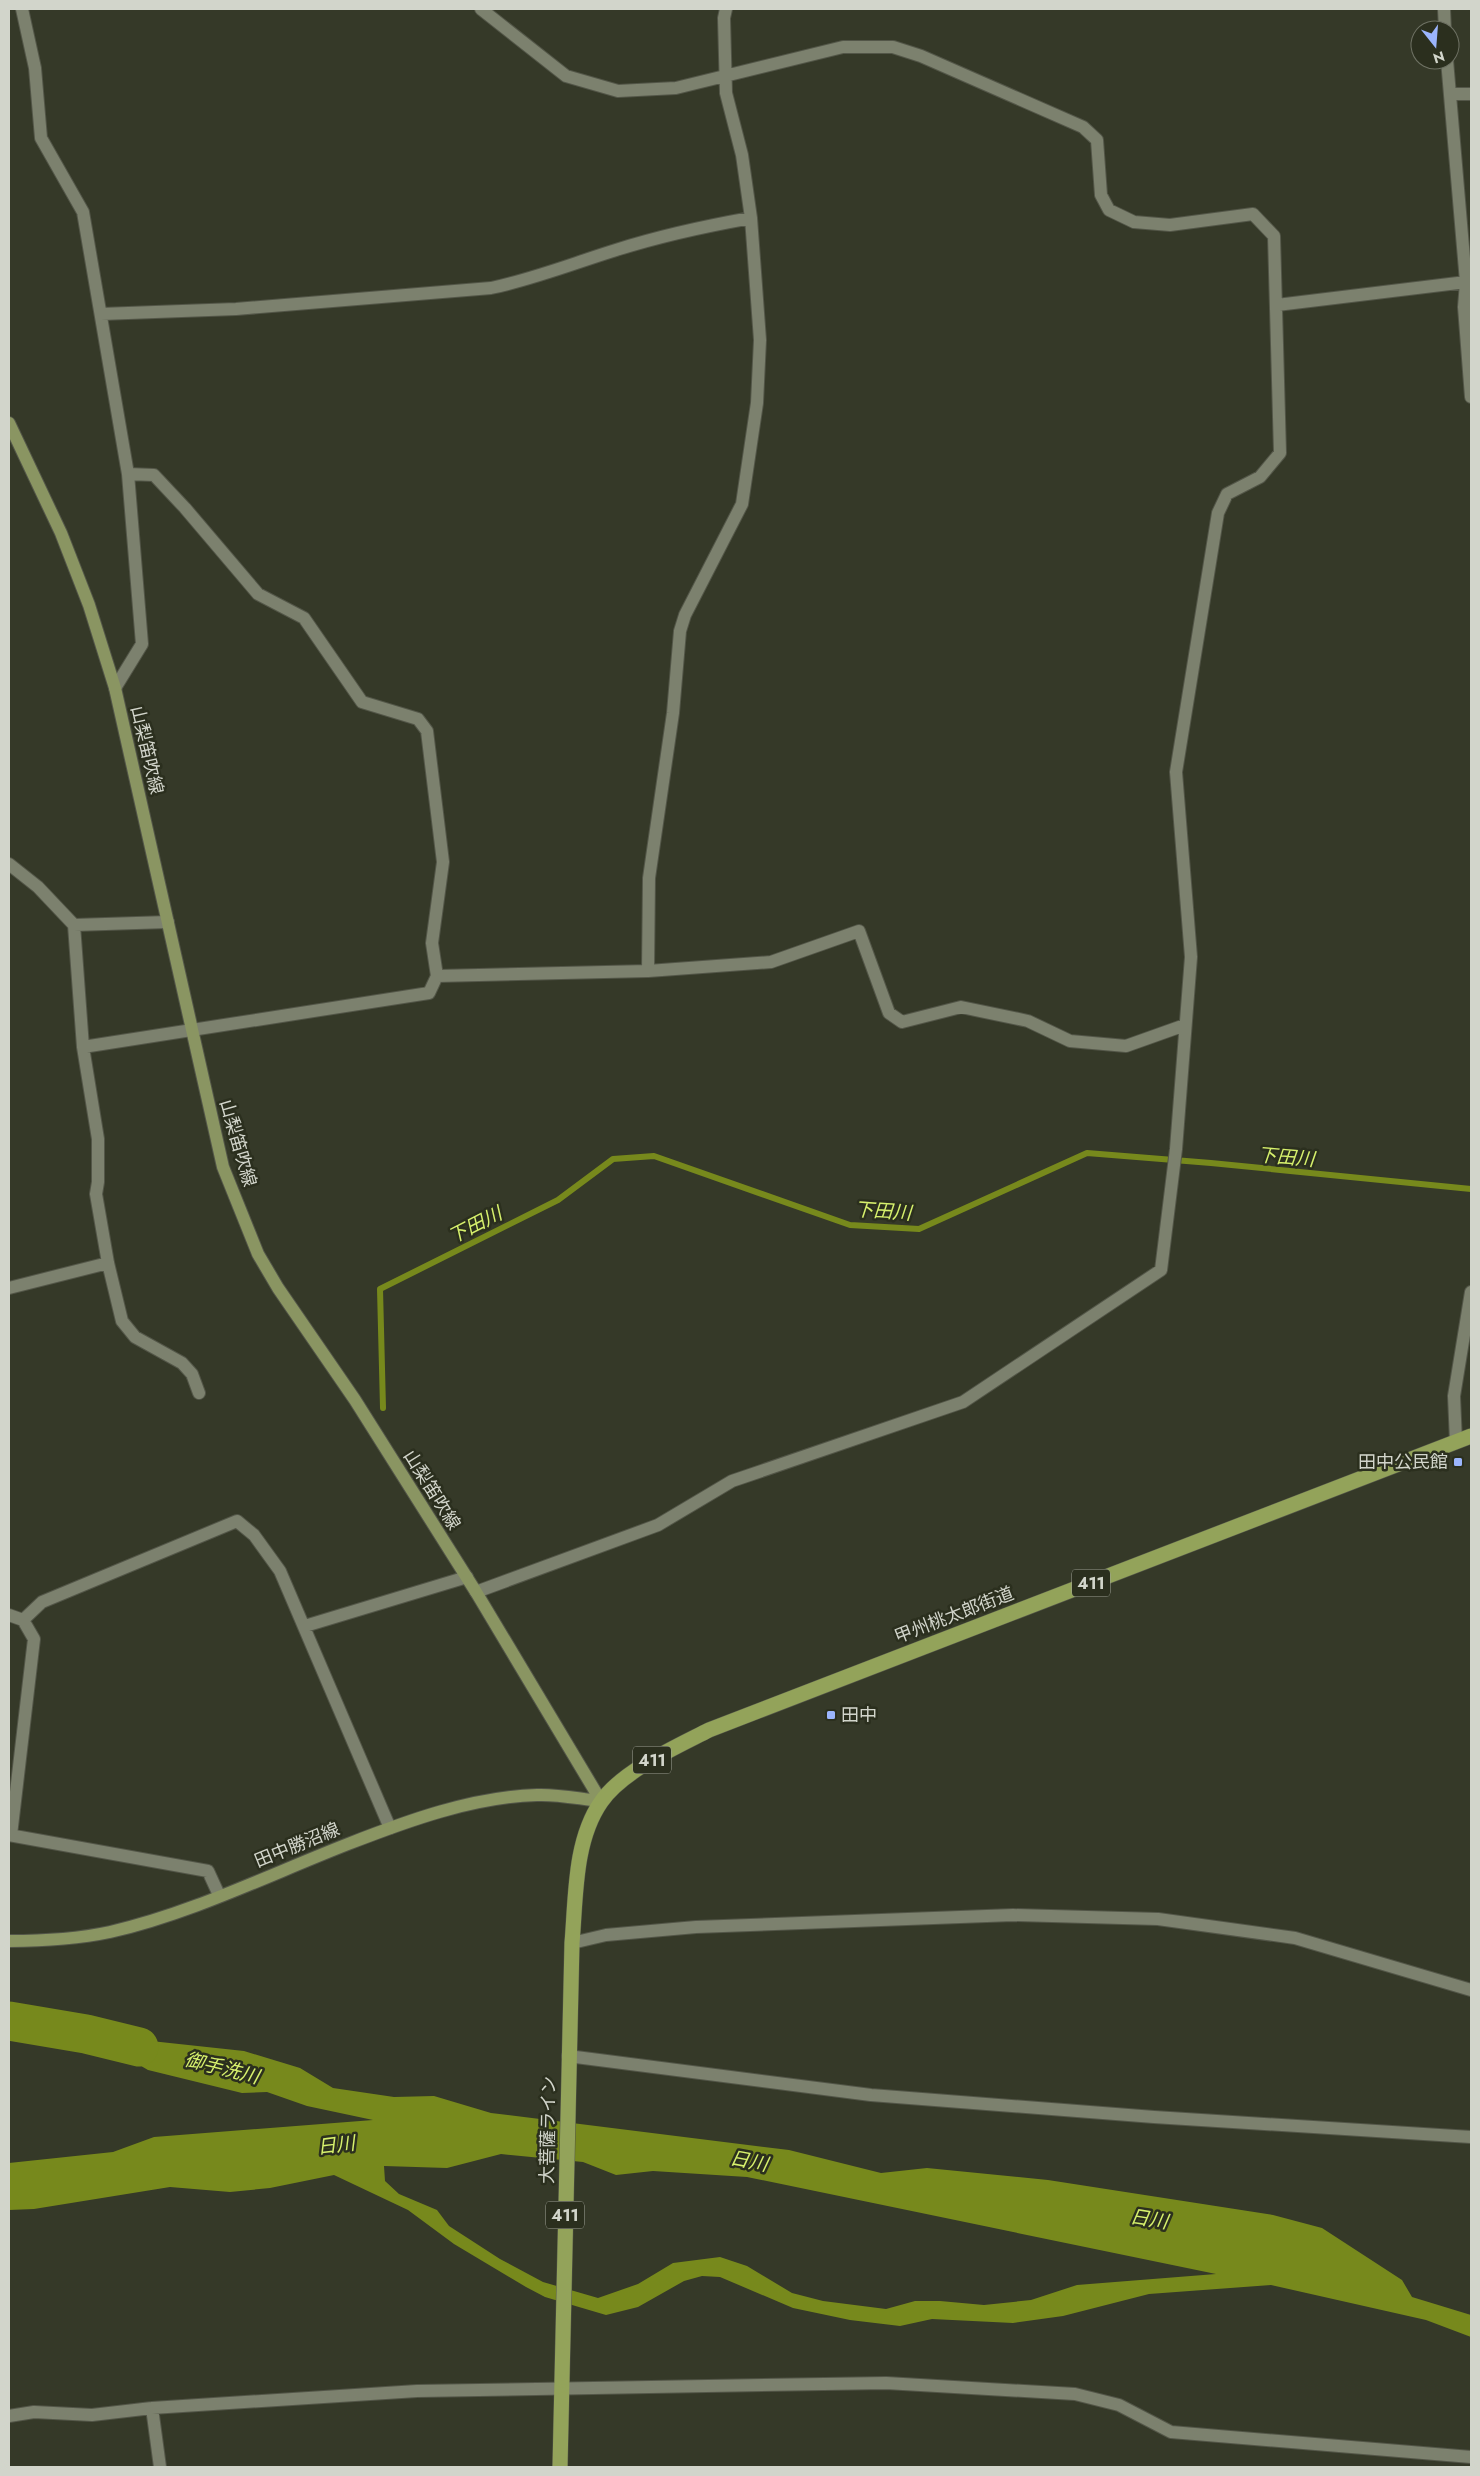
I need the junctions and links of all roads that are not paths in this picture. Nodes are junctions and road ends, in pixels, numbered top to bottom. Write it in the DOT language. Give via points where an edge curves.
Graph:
graph roads {
  1 [pos="22,9"];
  2 [pos="480,9"];
  3 [pos="726,9"];
  4 [pos="1448,70"];
  5 [pos="726,74"];
  6 [pos="1450,94"];
  7 [pos="1471,94"];
  8 [pos="751,218"];
  9 [pos="1466,282"];
  10 [pos="1277,305"];
  11 [pos="1468,307"];
  12 [pos="101,314"];
  13 [pos="1471,397"];
  14 [pos="9,423"];
  15 [pos="128,474"];
  16 [pos="114,688"];
  17 [pos="9,864"];
  18 [pos="168,922"];
  19 [pos="74,925"];
  20 [pos="648,971"];
  21 [pos="437,976"];
  22 [pos="1186,1025"];
  23 [pos="191,1029"];
  24 [pos="82,1048"];
  25 [pos="108,1263"];
  26 [pos="9,1288"];
  27 [pos="1471,1292"];
  28 [pos="198,1393"];
  29 [pos="1471,1436"];
  30 [pos="1456,1442"];
  31 [pos="467,1577"];
  32 [pos="476,1592"];
  33 [pos="9,1615"];
  34 [pos="24,1620"];
  35 [pos="305,1626"];
  36 [pos="601,1801"];
  37 [pos="390,1828"];
  38 [pos="10,1835"];
  39 [pos="219,1895"];
  40 [pos="9,1941"];
  41 [pos="572,1943"];
  42 [pos="1471,1990"];
  43 [pos="568,2056"];
  44 [pos="1471,2137"];
  45 [pos="562,2380"];
  46 [pos="152,2408"];
  47 [pos="9,2416"];
  48 [pos="1471,2457"];
  49 [pos="160,2467"];
  50 [pos="560,2467"];
  1 -- 12 [label="street" via="35,68 41,138 84,212"];
  2 -- 5 [label="street" via="566,76 618,90 676,88"];
  3 -- 5 [label="street"];
  4 -- 6 [label="street"];
  5 -- 8 [label="street" via="726,93 742,155"];
  5 -- 10 [label="street" via="843,47 893,47 921,56 1083,127 1097,140 1101,195 1110,210 1134,222 1170,225 1253,214 1274,236"];
  6 -- 7 [label="street"];
  6 -- 9 [label="street"];
  8 -- 12 [label="street" via="618,249 491,288 236,309"];
  8 -- 20 [label="street" via="760,340 756,412 742,504 684,615 680,631 674,712 649,878"];
  9 -- 10 [label="street"];
  9 -- 11 [label="street"];
  10 -- 22 [label="street" via="1280,453 1260,477 1227,494 1218,513 1176,772 1191,957"];
  11 -- 13 [label="street"];
  12 -- 15 [label="street"];
  14 -- 16 [label="main road, 山梨笛吹線" via="89,605"];
  15 -- 16 [label="street" via="142,644"];
  15 -- 21 [label="street" via="154,475 258,594 304,618 362,702 418,718 427,731 444,862 432,943"];
  16 -- 18 [label="main road, 山梨笛吹線"];
  17 -- 19 [label="street" via="38,886"];
  18 -- 19 [label="street"];
  18 -- 23 [label="main road, 山梨笛吹線"];
  19 -- 24 [label="street"];
  20 -- 21 [label="street"];
  20 -- 22 [label="street" via="771,962 859,931 888,1013 902,1022 961,1007 1028,1021 1070,1041 1126,1046"];
  21 -- 23 [label="street" via="429,994"];
  22 -- 32 [label="street" via="1176,1149 1161,1270 964,1402 732,1481 658,1525"];
  23 -- 24 [label="street"];
  23 -- 31 [label="main road, 山梨笛吹線" via="223,1167 258,1254"];
  24 -- 25 [label="street" via="98,1139 96,1194"];
  25 -- 26 [label="street"];
  25 -- 28 [label="street" via="122,1320 135,1337 182,1363 192,1374"];
  27 -- 30 [label="street" via="1454,1396"];
  29 -- 30 [label="highway, 甲州桃太郎街道 / 411"];
  30 -- 36 [label="highway, 甲州桃太郎街道 / 411" via="709,1730 630,1774"];
  31 -- 32 [label="main road, 山梨笛吹線"];
  31 -- 35 [label="street"];
  32 -- 36 [label="main road, 山梨笛吹線"];
  33 -- 34 [label="street"];
  34 -- 35 [label="street" via="42,1602 237,1521 254,1535 280,1570"];
  34 -- 38 [label="street" via="34,1639"];
  35 -- 37 [label="street"];
  36 -- 37 [label="main road, 田中勝沼線" via="538,1795 500,1799 447,1810"];
  36 -- 41 [label="highway, 甲州桃太郎街道 / 411" via="587,1830 578,1870"];
  37 -- 39 [label="main road, 田中勝沼線"];
  38 -- 39 [label="street" via="208,1871"];
  39 -- 40 [label="main road, 田中勝沼線" via="164,1917 109,1932 47,1941"];
  41 -- 42 [label="street" via="606,1935 696,1927 1014,1915 1158,1919 1295,1938"];
  41 -- 43 [label="highway, 大菩薩ライン / 411"];
  43 -- 44 [label="street" via="871,2095"];
  43 -- 45 [label="highway, 大菩薩ライン / 411"];
  45 -- 46 [label="street"];
  45 -- 48 [label="street" via="616,2389 886,2383 1075,2394 1119,2405 1172,2432"];
  45 -- 50 [label="highway, 大菩薩ライン / 411"];
  46 -- 47 [label="street" via="92,2414 34,2412"];
  46 -- 49 [label="street"];
}
